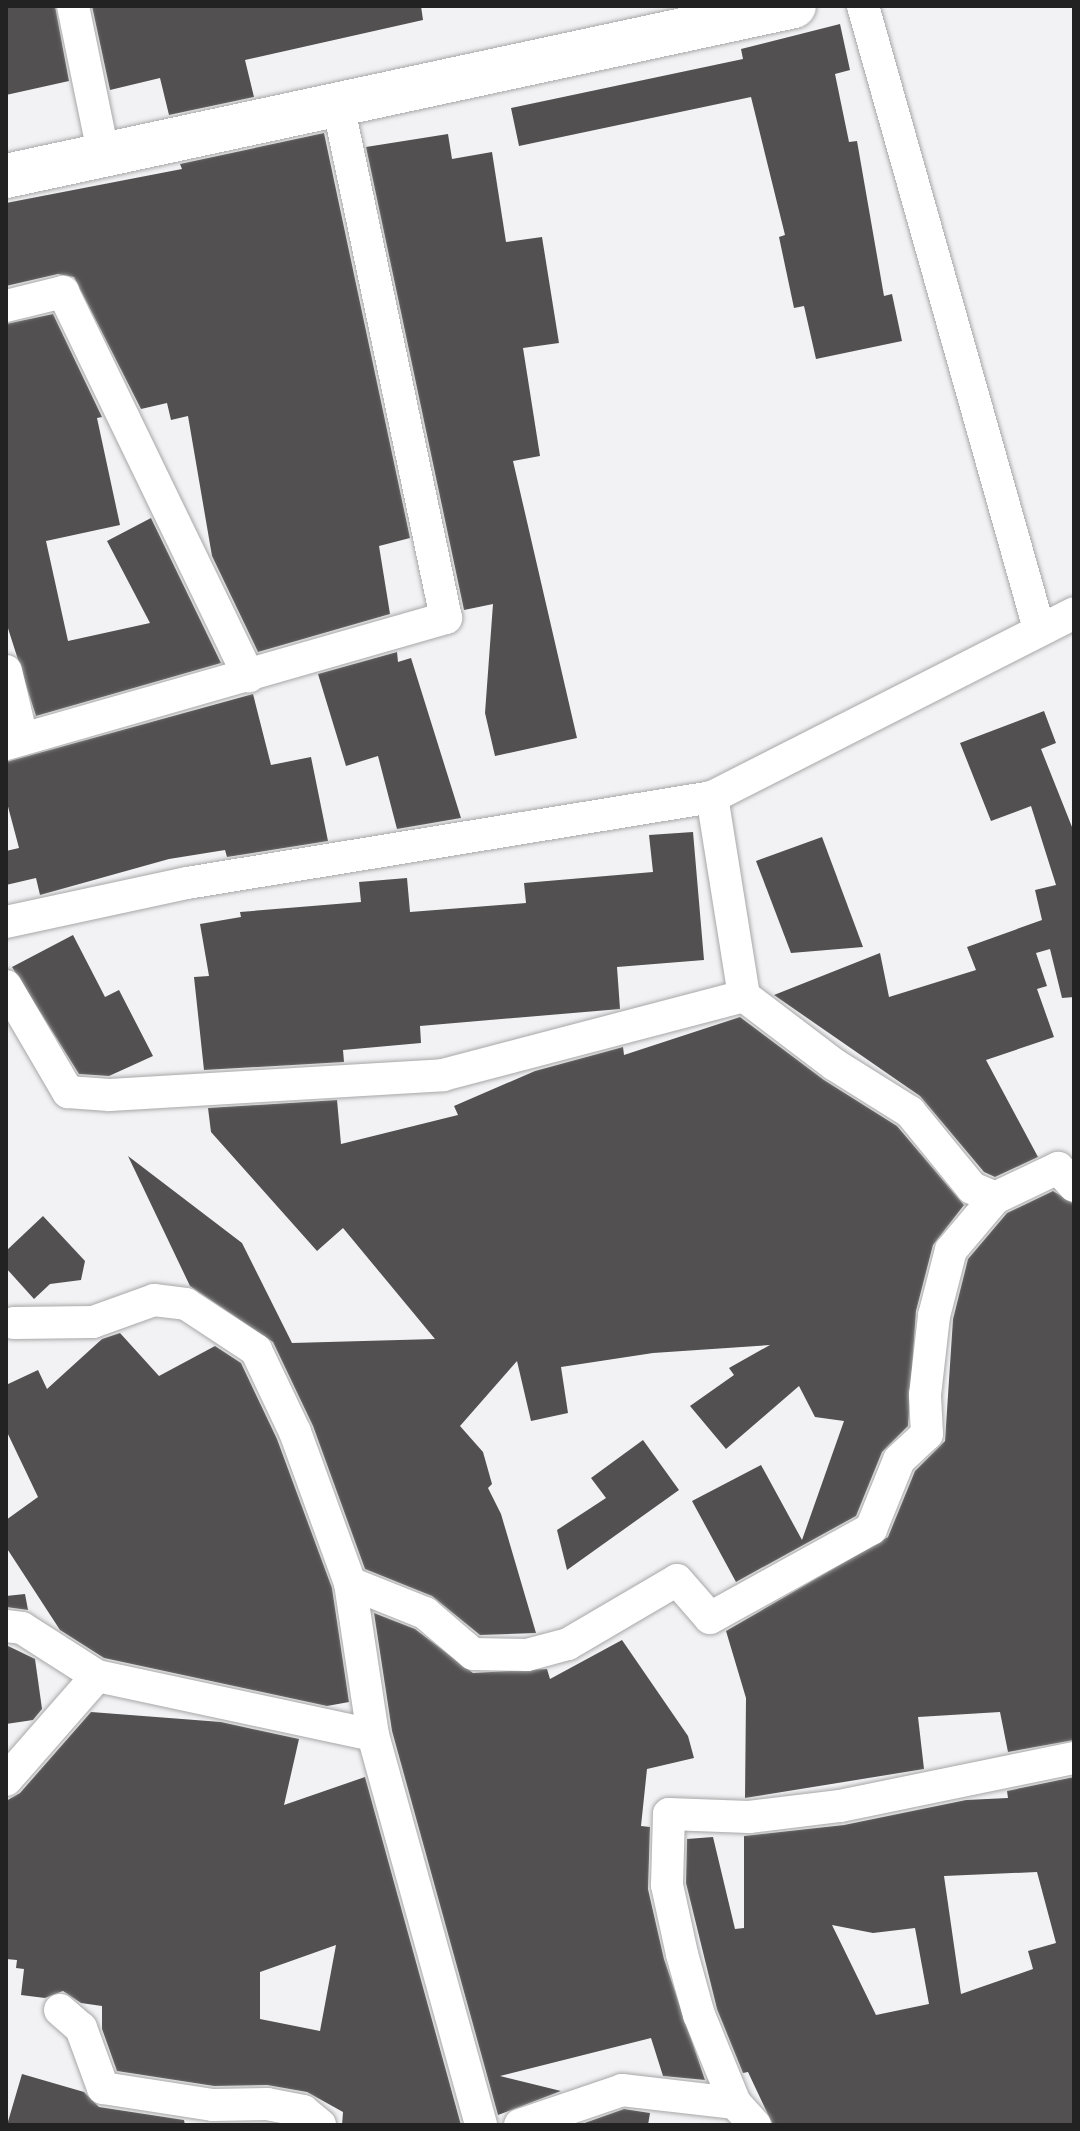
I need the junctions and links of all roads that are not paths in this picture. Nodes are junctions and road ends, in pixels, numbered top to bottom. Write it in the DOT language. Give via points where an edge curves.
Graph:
graph roads {
  1 [pos="73,6"];
  2 [pos="794,6"];
  3 [pos="863,6"];
  4 [pos="338,104"];
  5 [pos="103,152"];
  6 [pos="6,176"];
  7 [pos="6,306"];
  8 [pos="1074,613"];
  9 [pos="1039,629"];
  10 [pos="6,671"];
  11 [pos="249,676"];
  12 [pos="14,741"];
  13 [pos="712,797"];
  14 [pos="6,922"];
  15 [pos="6,986"];
  16 [pos="744,996"];
  17 [pos="1074,1186"];
  18 [pos="995,1198"];
  19 [pos="14,1323"];
  20 [pos="350,1583"];
  21 [pos="6,1626"];
  22 [pos="97,1676"];
  23 [pos="373,1735"];
  24 [pos="1074,1758"];
  25 [pos="6,1780"];
  26 [pos="60,2010"];
  27 [pos="745,2114"];
  28 [pos="320,2125"];
  29 [pos="481,2125"];
  30 [pos="520,2125"];
  1 -- 5 [label="street"];
  2 -- 4 [label="street"];
  3 -- 9 [label="street"];
  4 -- 5 [label="street"];
  4 -- 11 [label="street" via="446,618"];
  5 -- 6 [label="street"];
  7 -- 11 [label="street" via="63,292"];
  8 -- 9 [label="street"];
  9 -- 13 [label="street"];
  10 -- 12 [label="street"];
  11 -- 12 [label="street"];
  13 -- 14 [label="street" via="187,883"];
  13 -- 16 [label="street"];
  15 -- 16 [label="street" via="68,1092 109,1095 443,1075"];
  16 -- 18 [label="street" via="835,1065 910,1112 972,1188"];
  17 -- 18 [label="street" via="1058,1168"];
  18 -- 20 [label="street" via="951,1250 934,1316 925,1395 927,1434 899,1460 871,1529 710,1618 677,1580 568,1644 527,1655 473,1654 425,1613"];
  19 -- 20 [label="street" via="93,1322 154,1300 186,1304 256,1350 295,1432"];
  20 -- 23 [label="street"];
  21 -- 22 [label="street" via="22,1628"];
  22 -- 23 [label="street"];
  22 -- 25 [label="street"];
  23 -- 29 [label="street"];
  24 -- 27 [label="street" via="840,1806 749,1817 669,1814 667,1885 679,1940 699,2015"];
  26 -- 28 [label="street" via="81,2028 103,2088 213,2105 267,2104 303,2111"];
  27 -- 30 [label="street" via="622,2090"];
}
